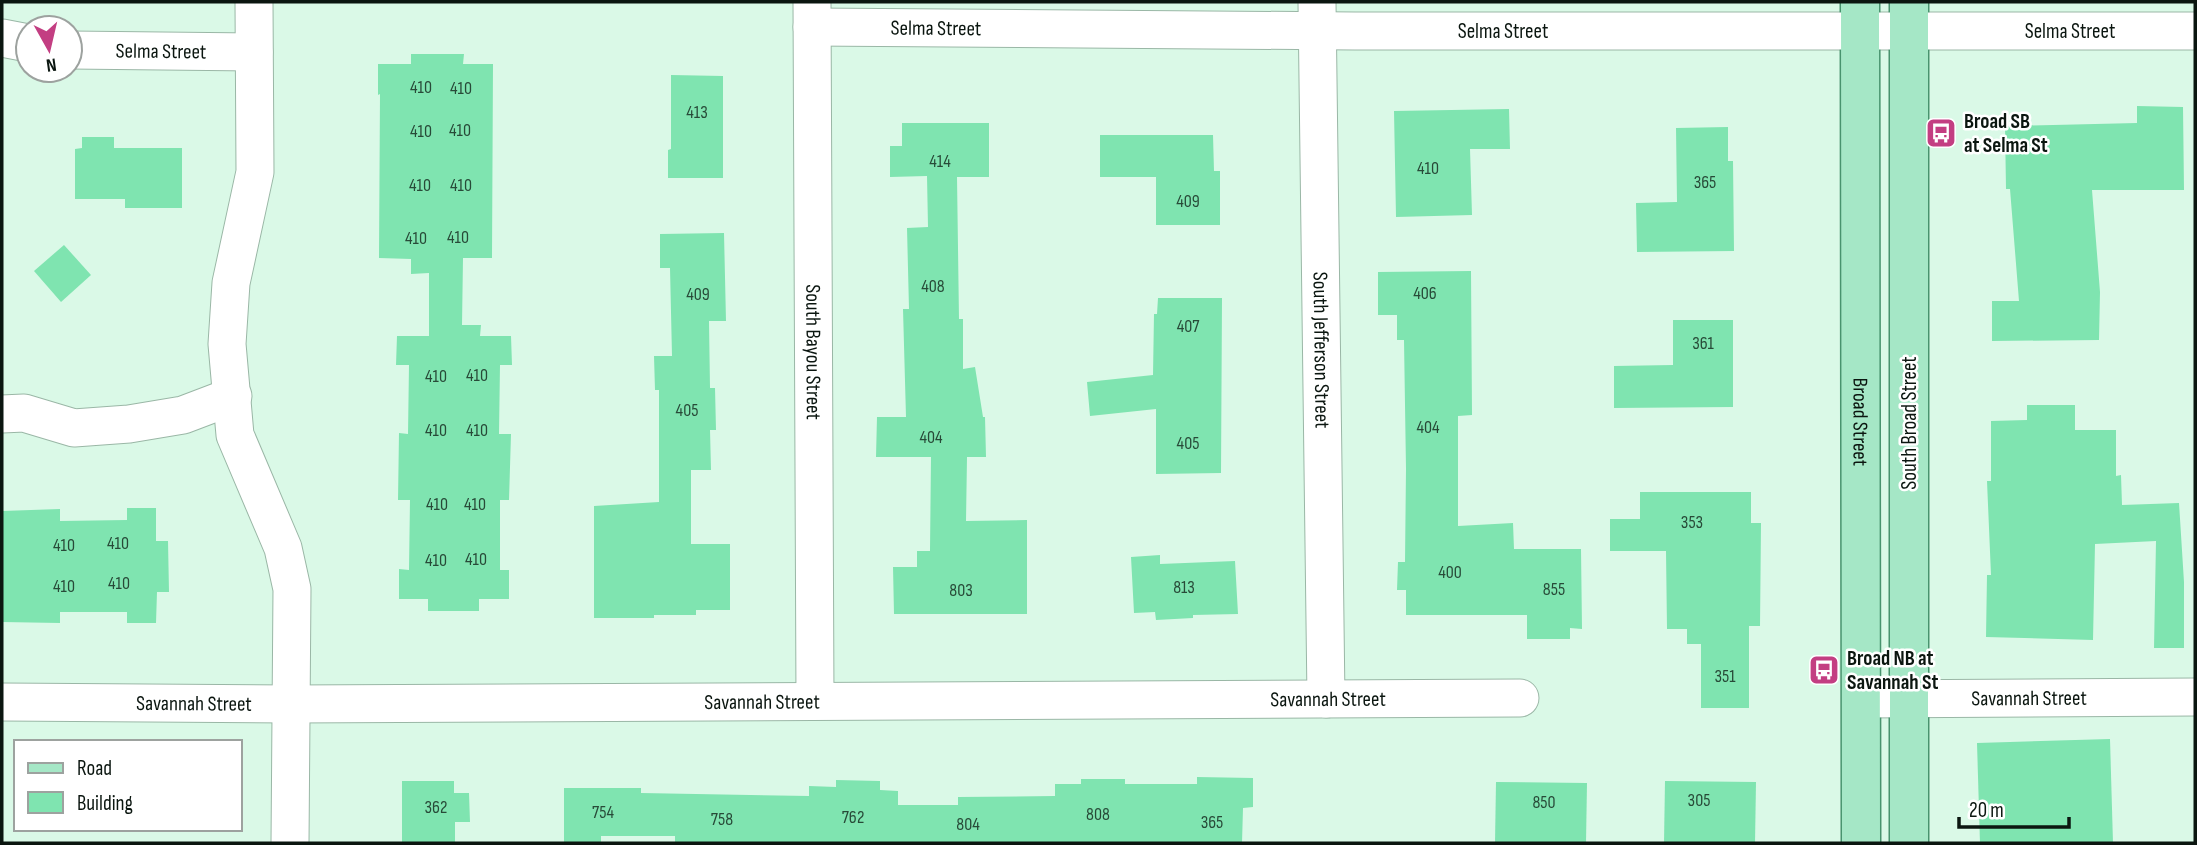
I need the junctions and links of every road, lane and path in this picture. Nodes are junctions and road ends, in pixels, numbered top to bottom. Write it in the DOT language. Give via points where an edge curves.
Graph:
graph roads {
  1 [pos="254,2"];
  2 [pos="812,15"];
  3 [pos="1860,16"];
  4 [pos="1909,16"];
  5 [pos="1317,17"];
  6 [pos="2195,31"];
  7 [pos="84,50"];
  8 [pos="254,52"];
  9 [pos="233,396"];
  10 [pos="2,414"];
  11 [pos="2195,697"];
  12 [pos="1520,698"];
  13 [pos="1910,698"];
  14 [pos="1326,699"];
  15 [pos="1861,699"];
  16 [pos="815,701"];
  17 [pos="2,702"];
  18 [pos="291,704"];
  19 [pos="290,843"];
  20 [pos="1861,843"];
  21 [pos="1909,843"];
  1 -- 8 [label="street"];
  2 -- 5 [label="street, Selma Street"];
  2 -- 16 [label="street, South Bayou Street"];
  3 -- 4 [label="street, Selma Street"];
  3 -- 5 [label="street, Selma Street"];
  3 -- 15 [label="main road, Broad Street"];
  4 -- 6 [label="street, Selma Street"];
  4 -- 13 [label="main road, South Broad Street"];
  5 -- 14 [label="street, South Jefferson Street"];
  7 -- 8 [label="street, Selma Street"];
  8 -- 9 [label="street" via="255,172 231,284 227,344"];
  9 -- 10 [label="street" via="183,415 129,424 74,428 24,413"];
  9 -- 18 [label="street" via="235,435 283,548 292,589"];
  11 -- 13 [label="street, Savannah Street"];
  12 -- 14 [label="street, Savannah Street"];
  13 -- 15 [label="street, Savannah Street"];
  13 -- 21 [label="main road, South Broad Street"];
  14 -- 16 [label="street, Savannah Street"];
  15 -- 20 [label="main road, Broad Street"];
  16 -- 18 [label="street, Savannah Street"];
  17 -- 18 [label="street, Savannah Street"];
  18 -- 19 [label="street"];
}
